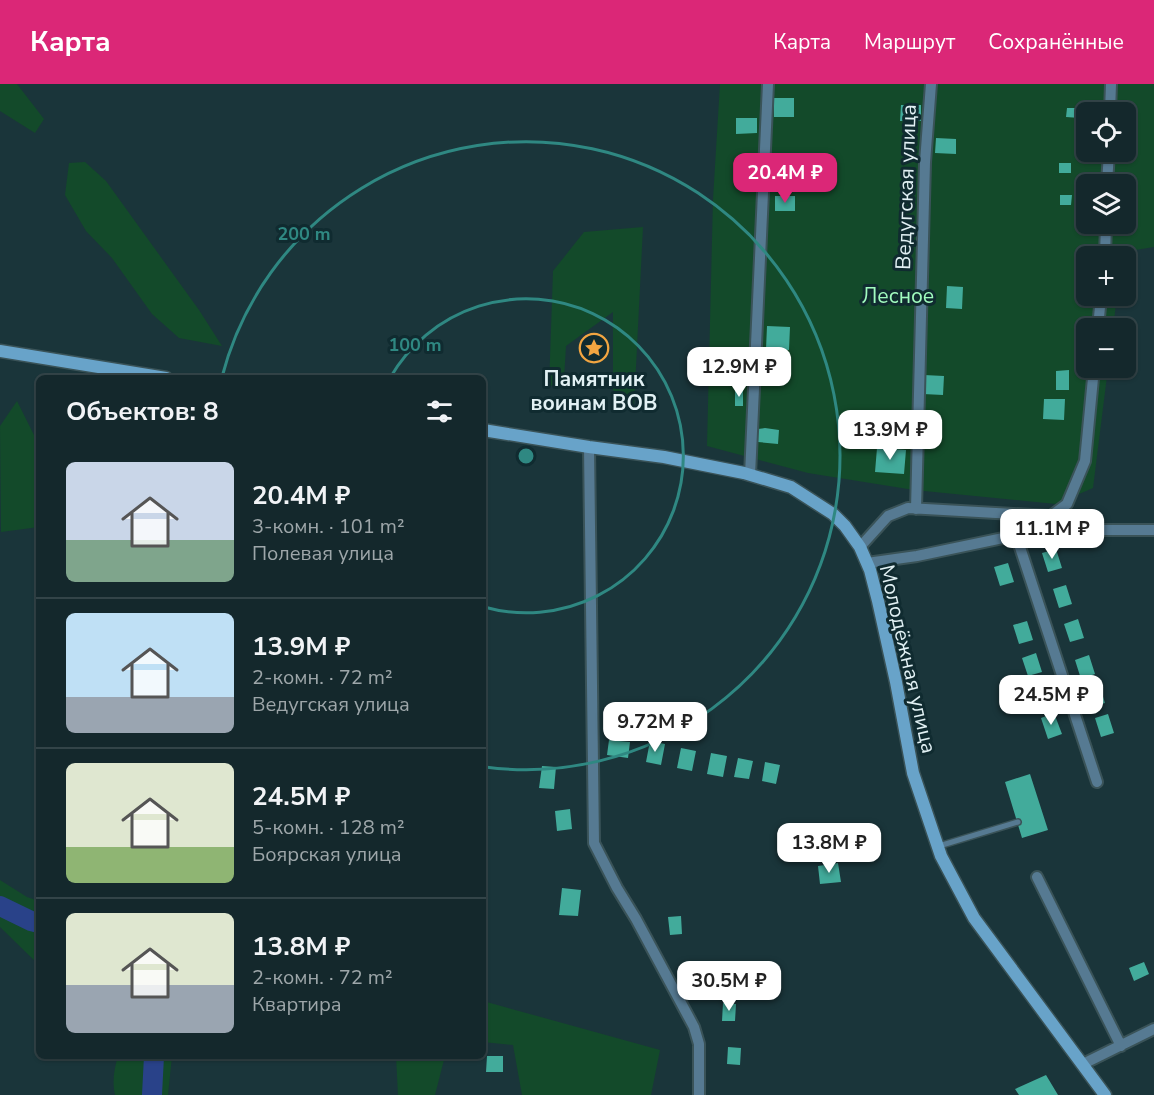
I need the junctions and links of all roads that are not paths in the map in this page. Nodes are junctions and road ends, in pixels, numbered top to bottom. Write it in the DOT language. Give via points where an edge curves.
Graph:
graph roads {
  1 [pos="768,84"];
  2 [pos="931,84"];
  3 [pos="1111,84"];
  4 [pos="1110,102"];
  5 [pos="0,351"];
  6 [pos="147,375"];
  7 [pos="1093,378"];
  8 [pos="486,430"];
  9 [pos="589,447"];
  10 [pos="750,475"];
  11 [pos="916,509"];
  12 [pos="1154,530"];
  13 [pos="1016,535"];
  14 [pos="860,547"];
  15 [pos="867,563"];
  16 [pos="1097,782"];
  17 [pos="1018,822"];
  18 [pos="937,847"];
  19 [pos="1038,877"];
  20 [pos="1154,1029"];
  21 [pos="1121,1046"];
  22 [pos="1083,1064"];
  23 [pos="699,1095"];
  24 [pos="1105,1095"];
  1 -- 10 [label="street"];
  2 -- 11 [label="street, Ведугская улица" via="925,162"];
  3 -- 4 [label="street"];
  5 -- 6 [label="main road"];
  7 -- 11 [label="street" via="1085,461 1067,504 1051,516"];
  8 -- 9 [label="main road, Молодёжная улица"];
  9 -- 10 [label="main road, Молодёжная улица"];
  9 -- 23 [label="street" via="594,843 694,1027 699,1044"];
  10 -- 14 [label="main road, Молодёжная улица" via="791,487 833,514"];
  11 -- 14 [label="street" via="888,516"];
  12 -- 13 [label="street" via="1041,530"];
  13 -- 15 [label="street"];
  13 -- 16 [label="street"];
  14 -- 15 [label="main road, Молодёжная улица"];
  15 -- 18 [label="main road, Молодёжная улица" via="913,773"];
  17 -- 18 [label="lane"];
  18 -- 22 [label="main road, Молодёжная улица" via="974,918"];
  19 -- 21 [label="street"];
  20 -- 21 [label="street"];
  21 -- 22 [label="street"];
  22 -- 24 [label="main road, Молодёжная улица"];
}
